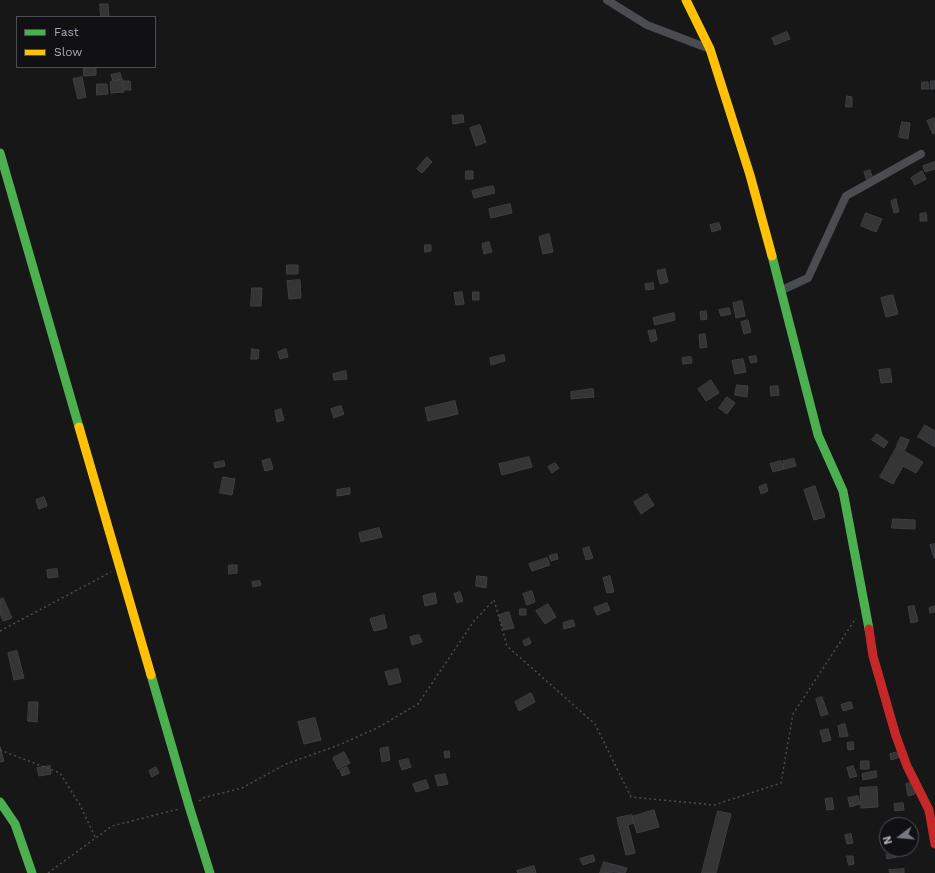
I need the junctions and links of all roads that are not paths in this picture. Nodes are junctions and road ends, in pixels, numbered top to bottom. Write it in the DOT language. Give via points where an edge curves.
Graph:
graph roads {
  1 [pos="607,0"];
  2 [pos="686,0"];
  3 [pos="710,49"];
  4 [pos="0,153"];
  5 [pos="922,154"];
  6 [pos="782,290"];
  7 [pos="0,802"];
  8 [pos="935,844"];
  9 [pos="32,873"];
  10 [pos="210,873"];
  1 -- 3 [label="street" via="647,25"];
  2 -- 3 [label="street"];
  3 -- 6 [label="street" via="750,175"];
  4 -- 10 [label="street"];
  5 -- 6 [label="street" via="846,196 808,278"];
  6 -- 8 [label="street" via="818,435 843,491 873,656 896,736 907,766 929,810"];
  7 -- 9 [label="street" via="15,824"];
}
